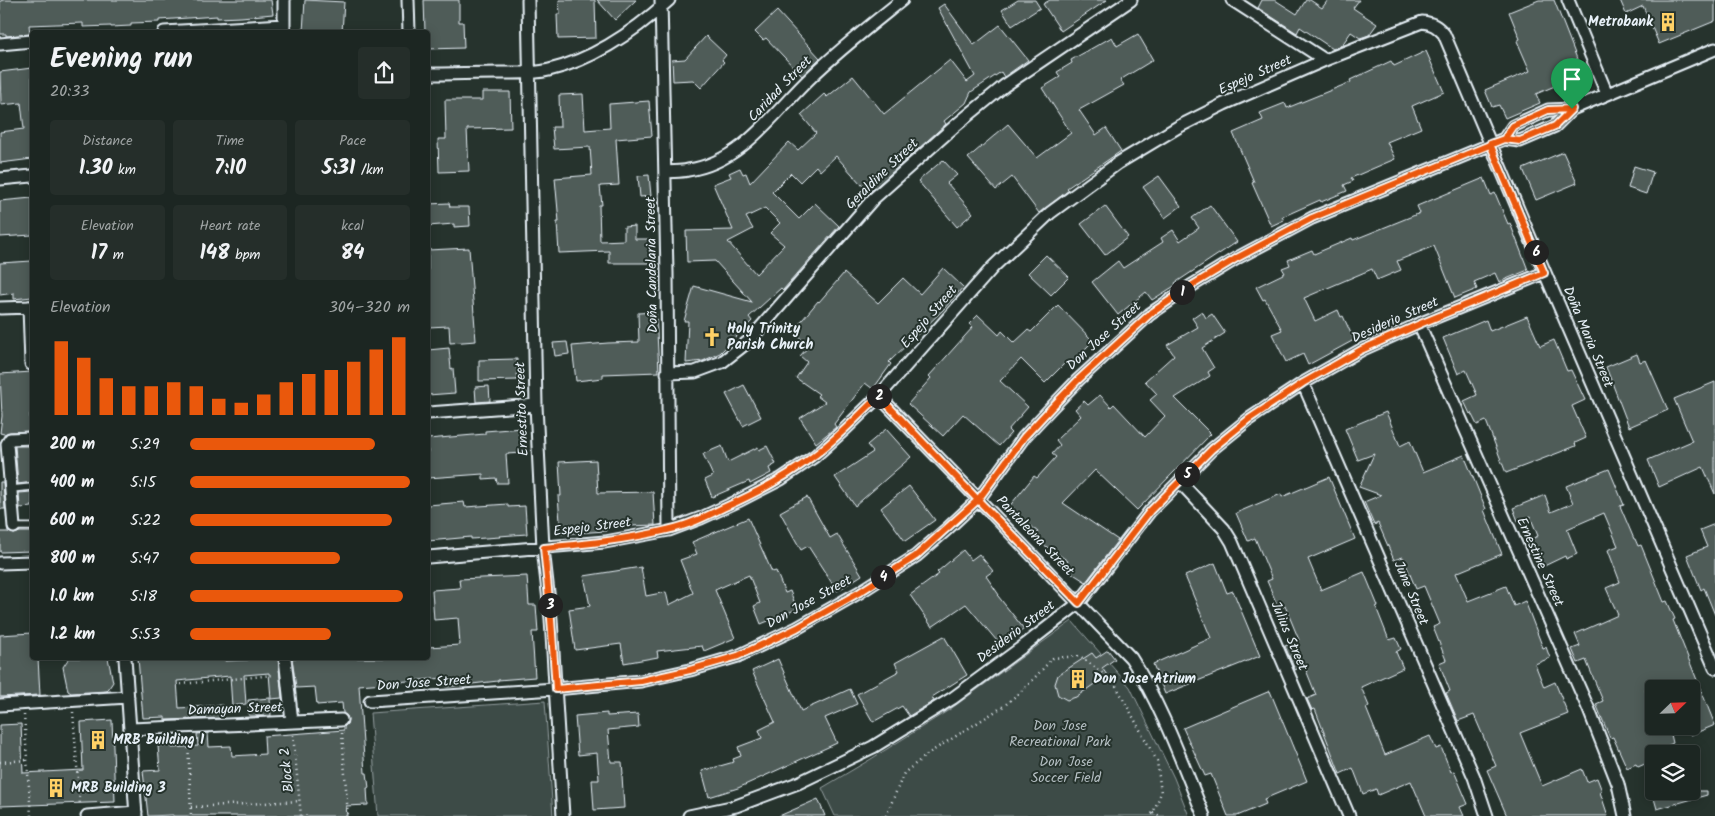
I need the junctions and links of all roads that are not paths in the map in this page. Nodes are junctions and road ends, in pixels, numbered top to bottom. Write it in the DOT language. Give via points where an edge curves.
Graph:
graph roads {
  1 [pos="284,0"];
  2 [pos="408,0"];
  3 [pos="528,0"];
  4 [pos="902,0"];
  5 [pos="1131,0"];
  6 [pos="1232,0"];
  7 [pos="1568,0"];
  8 [pos="664,2"];
  9 [pos="1430,23"];
  10 [pos="284,29"];
  11 [pos="244,30"];
  12 [pos="409,30"];
  13 [pos="30,41"];
  14 [pos="0,44"];
  15 [pos="1715,49"];
  16 [pos="1325,60"];
  17 [pos="529,73"];
  18 [pos="430,74"];
  19 [pos="1607,94"];
  20 [pos="1572,109"];
  21 [pos="1504,139"];
  22 [pos="1490,144"];
  23 [pos="666,172"];
  24 [pos="30,176"];
  25 [pos="0,180"];
  26 [pos="1544,273"];
  27 [pos="30,307"];
  28 [pos="0,308"];
  29 [pos="1420,324"];
  30 [pos="667,373"];
  31 [pos="1303,383"];
  32 [pos="879,396"];
  33 [pos="536,405"];
  34 [pos="430,413"];
  35 [pos="30,438"];
  36 [pos="1180,482"];
  37 [pos="30,487"];
  38 [pos="11,488"];
  39 [pos="978,500"];
  40 [pos="14,527"];
  41 [pos="30,527"];
  42 [pos="669,530"];
  43 [pos="544,548"];
  44 [pos="430,557"];
  45 [pos="30,562"];
  46 [pos="0,563"];
  47 [pos="1079,603"];
  48 [pos="125,660"];
  49 [pos="285,660"];
  50 [pos="1715,668"];
  51 [pos="556,689"];
  52 [pos="128,697"];
  53 [pos="370,701"];
  54 [pos="0,705"];
  55 [pos="341,720"];
  56 [pos="292,722"];
  57 [pos="130,729"];
  58 [pos="83,811"];
  59 [pos="136,814"];
  60 [pos="562,816"];
  61 [pos="690,816"];
  62 [pos="1204,816"];
  63 [pos="1349,816"];
  64 [pos="1487,816"];
  65 [pos="1625,816"];
  1 -- 10 [label="street"];
  2 -- 12 [label="street"];
  3 -- 17 [label="street, Ernestito Street"];
  4 -- 23 [label="street, Caridad Street" via="825,64 753,138 735,152 712,164"];
  5 -- 30 [label="street, Geraldine Street" via="1004,86 888,185 742,347 722,362 695,372"];
  6 -- 16 [label="street"];
  7 -- 19 [label="street"];
  8 -- 17 [label="street" via="636,28 607,47 581,60"];
  8 -- 23 [label="street, Doña Candelaria Street"];
  9 -- 16 [label="street, Espejo Street" via="1415,23"];
  9 -- 22 [label="street, Doña Maria Street" via="1444,34"];
  10 -- 11 [label="street"];
  13 -- 14 [label="street"];
  15 -- 19 [label="street, Don Jose Street"];
  16 -- 32 [label="street, Espejo Street" via="1178,127 1118,163 1050,213 993,268"];
  17 -- 18 [label="street"];
  17 -- 33 [label="street, Ernestito Street"];
  19 -- 20 [label="street, Don Jose Street"];
  20 -- 21 [label="street, Don Jose Street" via="1555,126 1520,141"];
  20 -- 21 [label="street, Don Jose Street" via="1548,110 1513,126"];
  21 -- 22 [label="street, Don Jose Street"];
  22 -- 26 [label="street, Doña Maria Street"];
  22 -- 39 [label="street, Don Jose Street" via="1312,218 1237,258 1150,314 1078,380 1024,437"];
  23 -- 30 [label="street, Doña Candelaria Street"];
  24 -- 25 [label="street"];
  26 -- 29 [label="street, Desiderio Street"];
  26 -- 50 [label="street, Doña Maria Street"];
  27 -- 28 [label="street"];
  29 -- 31 [label="street, Desiderio Street" via="1361,350"];
  29 -- 65 [label="street, Ernestine Street" via="1588,710 1618,784"];
  30 -- 42 [label="street, Doña Candelaria Street"];
  31 -- 36 [label="street, Desiderio Street" via="1249,419 1212,449"];
  31 -- 64 [label="street, June Street" via="1474,777"];
  32 -- 39 [label="street, Pantaleona Street"];
  32 -- 42 [label="street, Espejo Street" via="815,456 781,479 731,505"];
  33 -- 34 [label="street"];
  33 -- 43 [label="street, Ernestito Street"];
  35 -- 38 [label="street" via="7,441"];
  36 -- 47 [label="street, Desiderio Street" via="1150,511"];
  36 -- 63 [label="street, Julius Street" via="1232,542"];
  37 -- 38 [label="lane"];
  38 -- 40 [label="street"];
  39 -- 47 [label="street, Pantaleona Street"];
  39 -- 51 [label="street, Don Jose Street" via="916,556 797,628 738,656 641,681"];
  40 -- 41 [label="lane"];
  42 -- 43 [label="street, Espejo Street" via="605,542"];
  43 -- 44 [label="street, Espejo Street"];
  43 -- 51 [label="street, Ernestito Street"];
  45 -- 46 [label="street"];
  47 -- 61 [label="street, Desiderio Street" via="953,698 872,747 798,783 736,806"];
  47 -- 62 [label="street, Pantaleona Street" via="1131,658 1143,676"];
  48 -- 52 [label="street"];
  49 -- 56 [label="street"];
  51 -- 53 [label="street, Don Jose Street"];
  51 -- 60 [label="street, Ernestito Street"];
  52 -- 54 [label="street"];
  52 -- 57 [label="street"];
  55 -- 56 [label="street, Damayan Street"];
  56 -- 57 [label="street, Damayan Street"];
  57 -- 59 [label="street"];
  58 -- 59 [label="street"];
}
